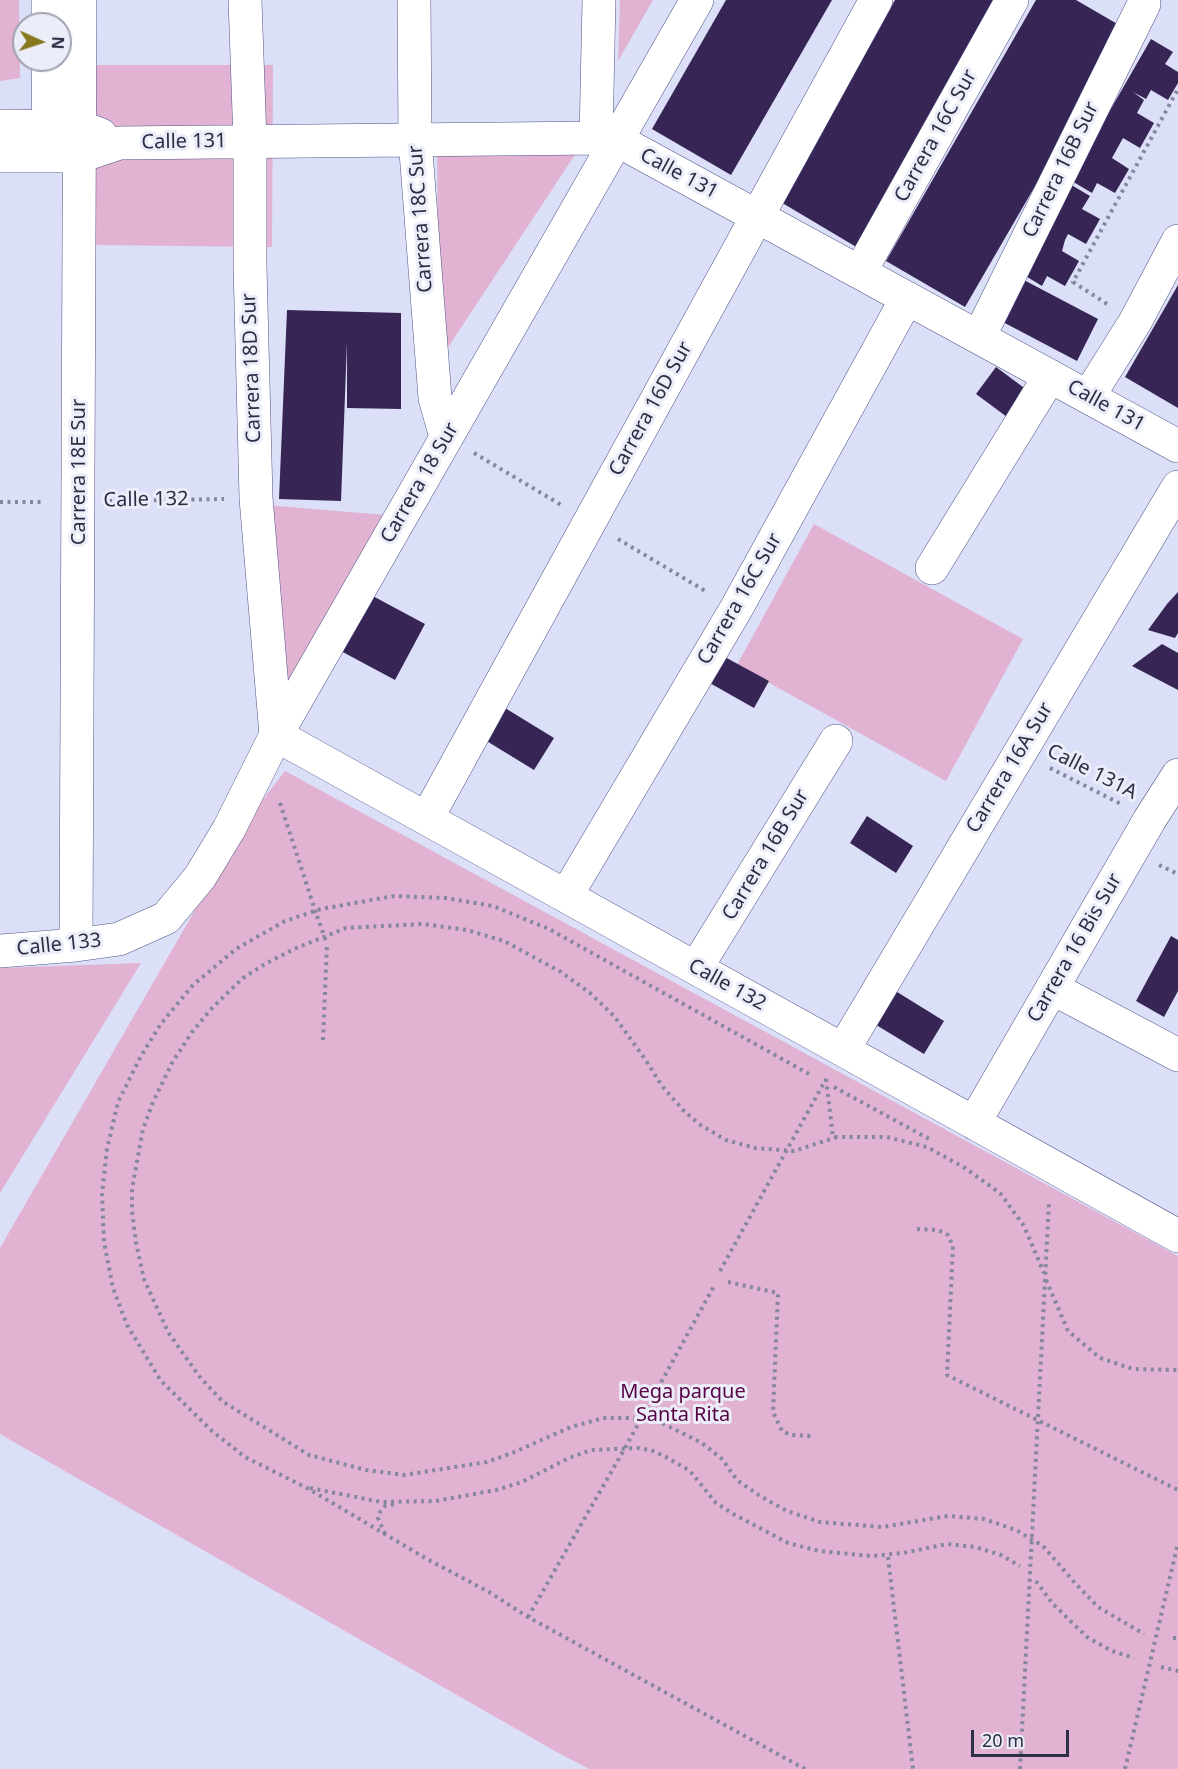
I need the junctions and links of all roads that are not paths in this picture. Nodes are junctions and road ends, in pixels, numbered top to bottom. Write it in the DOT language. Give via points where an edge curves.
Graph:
graph roads {
  1 [pos="80,0"];
  2 [pos="245,0"];
  3 [pos="414,0"];
  4 [pos="599,0"];
  5 [pos="697,0"];
  6 [pos="876,0"];
  7 [pos="1012,0"];
  8 [pos="1144,4"];
  9 [pos="50,72"];
  10 [pos="0,126"];
  11 [pos="606,139"];
  12 [pos="415,140"];
  13 [pos="64,141"];
  14 [pos="250,141"];
  15 [pos="0,156"];
  16 [pos="757,216"];
  17 [pos="1178,240"];
  18 [pos="860,272"];
  19 [pos="907,298"];
  20 [pos="979,337"];
  21 [pos="1050,376"];
  22 [pos="1088,397"];
  23 [pos="446,437"];
  24 [pos="1178,446"];
  25 [pos="1178,487"];
  26 [pos="932,568"];
  27 [pos="836,741"];
  28 [pos="270,745"];
  29 [pos="1178,775"];
  30 [pos="427,818"];
  31 [pos="566,896"];
  32 [pos="119,939"];
  33 [pos="76,945"];
  34 [pos="0,951"];
  35 [pos="696,968"];
  36 [pos="1052,988"];
  37 [pos="843,1050"];
  38 [pos="1178,1055"];
  39 [pos="974,1123"];
  40 [pos="1178,1236"];
  1 -- 13 [label="street, Carrera 18E Sur"];
  2 -- 14 [label="street, Carrera 18D Sur"];
  3 -- 12 [label="street, Carrera 18C Sur"];
  4 -- 11 [label="street"];
  5 -- 11 [label="street, Carrera 18 Sur"];
  6 -- 16 [label="street, Carrera 16D Sur"];
  7 -- 18 [label="street, Carrera 16C Sur"];
  8 -- 20 [label="street, Carrera 16B Sur"];
  9 -- 13 [label="street, Carrera 18E Sur"];
  10 -- 13 [label="street, Calle 131"];
  11 -- 12 [label="street, Calle 131"];
  11 -- 16 [label="street, Calle 131"];
  11 -- 23 [label="street, Carrera 18 Sur"];
  12 -- 14 [label="street, Calle 131"];
  12 -- 23 [label="street, Carrera 18C Sur" via="435,398"];
  13 -- 14 [label="street, Calle 131"];
  13 -- 15 [label="street, Calle 131"];
  13 -- 33 [label="street, Carrera 18E Sur" via="79,501"];
  14 -- 28 [label="street, Carrera 18D Sur" via="249,266 256,498"];
  16 -- 18 [label="street, Calle 131"];
  16 -- 30 [label="street, Carrera 16D Sur"];
  17 -- 22 [label="street" via="1135,322"];
  18 -- 19 [label="street, Calle 131"];
  19 -- 20 [label="street, Calle 131"];
  19 -- 31 [label="street, Carrera 16C Sur" via="736,609"];
  20 -- 21 [label="street, Calle 131"];
  21 -- 22 [label="street, Calle 131"];
  21 -- 26 [label="street"];
  22 -- 24 [label="street, Calle 131"];
  23 -- 28 [label="street, Carrera 18 Sur"];
  25 -- 37 [label="street, Carrera 16A Sur"];
  27 -- 35 [label="street, Carrera 16B Sur"];
  28 -- 30 [label="street, Calle 132"];
  28 -- 32 [label="street, Carrera 18 Sur" via="229,829 200,877 166,918"];
  29 -- 36 [label="street, Carrera 16 Bis Sur"];
  30 -- 31 [label="street, Calle 132"];
  31 -- 35 [label="street, Calle 132"];
  32 -- 33 [label="street, Calle 133"];
  33 -- 34 [label="street, Calle 133"];
  35 -- 37 [label="street, Calle 132"];
  36 -- 38 [label="street"];
  36 -- 39 [label="street, Carrera 16 Bis Sur"];
  37 -- 39 [label="street, Calle 132"];
  39 -- 40 [label="street, Calle 132"];
}
